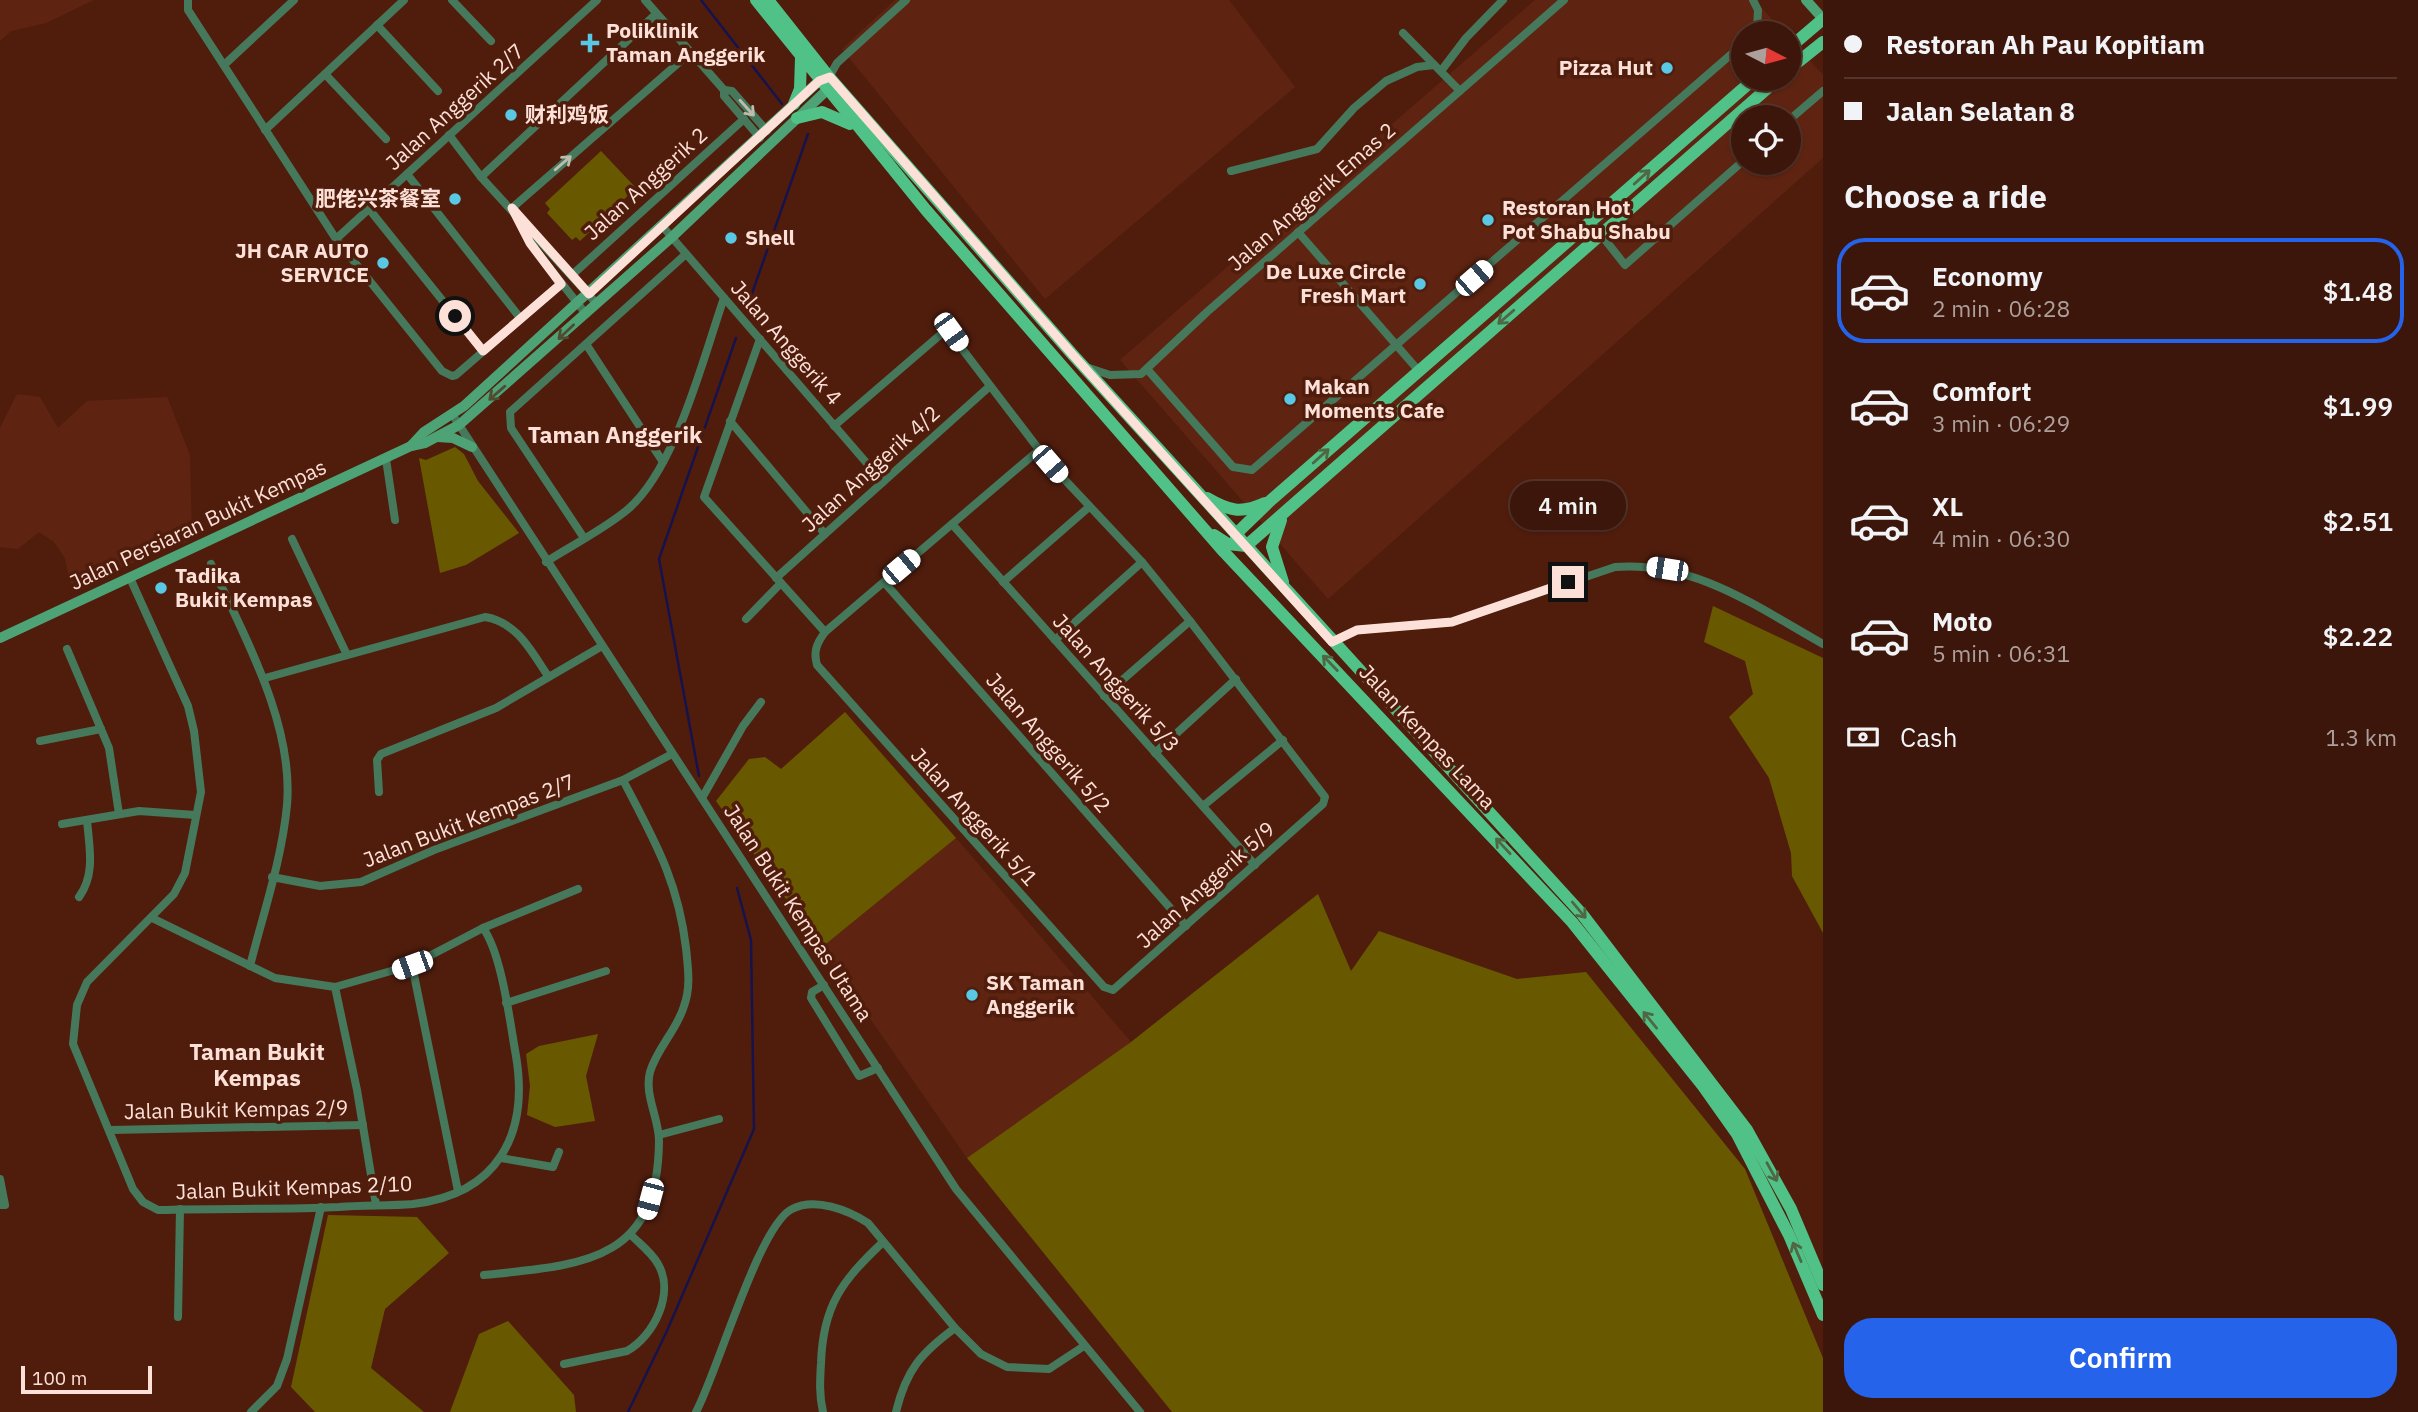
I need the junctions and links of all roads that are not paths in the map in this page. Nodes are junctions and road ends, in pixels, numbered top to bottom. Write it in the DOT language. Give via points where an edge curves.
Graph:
graph roads {
  1 [pos="294,0"];
  2 [pos="404,0"];
  3 [pos="452,0"];
  4 [pos="597,0"];
  5 [pos="645,0"];
  6 [pos="756,0"];
  7 [pos="768,0"];
  8 [pos="906,0"];
  9 [pos="1503,0"];
  10 [pos="1564,0"];
  11 [pos="1753,0"];
  12 [pos="1805,0"];
  13 [pos="187,2"];
  14 [pos="656,14"];
  15 [pos="1823,19"];
  16 [pos="1757,21"];
  17 [pos="377,25"];
  18 [pos="1403,33"];
  19 [pos="1801,37"];
  20 [pos="491,41"];
  21 [pos="1823,42"];
  22 [pos="691,52"];
  23 [pos="1731,55"];
  24 [pos="801,58"];
  25 [pos="1801,60"];
  26 [pos="224,65"];
  27 [pos="1437,68"];
  28 [pos="325,74"];
  29 [pos="825,83"];
  30 [pos="724,90"];
  31 [pos="438,91"];
  32 [pos="1460,91"];
  33 [pos="1740,91"];
  34 [pos="1765,91"];
  35 [pos="1823,91"];
  36 [pos="794,104"];
  37 [pos="1801,110"];
  38 [pos="797,118"];
  39 [pos="744,119"];
  40 [pos="859,129"];
  41 [pos="265,130"];
  42 [pos="764,134"];
  43 [pos="449,135"];
  44 [pos="386,139"];
  45 [pos="1231,171"];
  46 [pos="1731,172"];
  47 [pos="407,174"];
  48 [pos="481,177"];
  49 [pos="512,208"];
  50 [pos="369,209"];
  51 [pos="1591,222"];
  52 [pos="663,227"];
  53 [pos="1298,232"];
  54 [pos="1602,236"];
  55 [pos="672,237"];
  56 [pos="336,239"];
  57 [pos="686,254"];
  58 [pos="572,275"];
  59 [pos="561,284"];
  60 [pos="589,294"];
  61 [pos="724,298"];
  62 [pos="578,304"];
  63 [pos="597,304"];
  64 [pos="586,314"];
  65 [pos="521,319"];
  66 [pos="760,339"];
  67 [pos="1395,343"];
  68 [pos="586,344"];
  69 [pos="483,351"];
  70 [pos="1073,355"];
  71 [pos="1147,369"];
  72 [pos="1418,370"];
  73 [pos="990,386"];
  74 [pos="452,414"];
  75 [pos="730,422"];
  76 [pos="459,425"];
  77 [pos="834,426"];
  78 [pos="436,437"];
  79 [pos="411,446"];
  80 [pos="472,447"];
  81 [pos="1039,450"];
  82 [pos="386,459"];
  83 [pos="663,462"];
  84 [pos="883,482"];
  85 [pos="1192,488"];
  86 [pos="1270,501"];
  87 [pos="1089,507"];
  88 [pos="1186,508"];
  89 [pos="1287,511"];
  90 [pos="396,520"];
  91 [pos="952,524"];
  92 [pos="825,534"];
  93 [pos="584,538"];
  94 [pos="292,539"];
  95 [pos="1239,542"];
  96 [pos="545,562"];
  97 [pos="1142,562"];
  98 [pos="211,564"];
  99 [pos="130,579"];
  100 [pos="778,581"];
  101 [pos="884,582"];
  102 [pos="1003,582"];
  103 [pos="1285,589"];
  104 [pos="1269,600"];
  105 [pos="746,619"];
  106 [pos="1190,621"];
  107 [pos="825,632"];
  108 [pos="0,638"];
  109 [pos="1055,640"];
  110 [pos="1332,642"];
  111 [pos="1823,644"];
  112 [pos="602,646"];
  113 [pos="67,649"];
  114 [pos="347,655"];
  115 [pos="548,677"];
  116 [pos="265,678"];
  117 [pos="1236,679"];
  118 [pos="1104,696"];
  119 [pos="761,702"];
  120 [pos="102,729"];
  121 [pos="1283,740"];
  122 [pos="40,741"];
  123 [pos="1155,753"];
  124 [pos="671,754"];
  125 [pos="624,780"];
  126 [pos="379,792"];
  127 [pos="702,798"];
  128 [pos="1203,806"];
  129 [pos="119,814"];
  130 [pos="195,815"];
  131 [pos="87,820"];
  132 [pos="62,824"];
  133 [pos="1255,865"];
  134 [pos="272,877"];
  135 [pos="578,889"];
  136 [pos="79,897"];
  137 [pos="152,918"];
  138 [pos="1186,926"];
  139 [pos="483,928"];
  140 [pos="412,965"];
  141 [pos="250,966"];
  142 [pos="606,971"];
  143 [pos="824,985"];
  144 [pos="335,987"];
  145 [pos="1108,990"];
  146 [pos="506,1003"];
  147 [pos="878,1068"];
  148 [pos="719,1119"];
  149 [pos="363,1125"];
  150 [pos="110,1130"];
  151 [pos="659,1135"];
  152 [pos="559,1152"];
  153 [pos="501,1157"];
  154 [pos="0,1178"];
  155 [pos="458,1191"];
  156 [pos="0,1205"];
  157 [pos="376,1205"];
  158 [pos="321,1208"];
  159 [pos="180,1209"];
  160 [pos="631,1235"];
  161 [pos="883,1241"];
  162 [pos="484,1275"];
  163 [pos="1823,1285"];
  164 [pos="1823,1315"];
  165 [pos="178,1317"];
  166 [pos="955,1328"];
  167 [pos="1084,1346"];
  168 [pos="564,1364"];
  169 [pos="251,1412"];
  170 [pos="696,1412"];
  171 [pos="823,1412"];
  172 [pos="896,1412"];
  173 [pos="1140,1412"];
  1 -- 26 [label="street"];
  2 -- 17 [label="street"];
  3 -- 20 [label="street"];
  4 -- 43 [label="street, Jalan Anggerik 2/7"];
  5 -- 14 [label="street"];
  6 -- 24 [label="main road, Jalan Kempas Lama"];
  7 -- 29 [label="main road, Jalan Kempas Lama"];
  8 -- 29 [label="street" via="837,63"];
  9 -- 27 [label="street"];
  10 -- 32 [label="street, Jalan Anggerik Emas 2"];
  11 -- 16 [label="street"];
  12 -- 15 [label="street"];
  13 -- 26 [label="street"];
  14 -- 22 [label="street"];
  14 -- 48 [label="street"];
  15 -- 19 [label="main road"];
  17 -- 28 [label="street"];
  17 -- 31 [label="street"];
  18 -- 27 [label="street"];
  21 -- 25 [label="main road"];
  22 -- 30 [label="street"];
  49 -- 22 [label="street, one-way"];
  23 -- 67 [label="street"];
  24 -- 29 [label="main road, Jalan Kempas Lama"];
  24 -- 36 [label="main road" via="800,89"];
  26 -- 41 [label="street"];
  27 -- 32 [label="street"];
  27 -- 45 [label="street" via="1418,67 1386,81 1317,149"];
  28 -- 41 [label="street"];
  28 -- 44 [label="street"];
  29 -- 36 [label="street, Jalan Persiaran Bukit Kempas"];
  29 -- 38 [label="street, Jalan Persiaran Bukit Kempas"];
  29 -- 40 [label="main road, Jalan Kempas Lama"];
  29 -- 70 [label="main road, Jalan Kempas Lama"];
  30 -- 39 [label="street"];
  30 -- 42 [label="street, one-way" via="732,91"];
  32 -- 53 [label="street, Jalan Anggerik Emas 2"];
  51 -- 33 [label="main road, one-way"];
  34 -- 54 [label="main road"];
  35 -- 37 [label="street"];
  36 -- 42 [label="street, Jalan Persiaran Bukit Kempas"];
  38 -- 40 [label="main road" via="822,111"];
  38 -- 55 [label="street, Jalan Persiaran Bukit Kempas"];
  39 -- 42 [label="street"];
  39 -- 58 [label="street, Jalan Anggerik 2"];
  40 -- 88 [label="main road, Jalan Kempas Lama"];
  41 -- 56 [label="street"];
  42 -- 52 [label="street, Jalan Persiaran Bukit Kempas"];
  43 -- 47 [label="street, Jalan Anggerik 2/7"];
  43 -- 48 [label="street"];
  46 -- 54 [label="street" via="1625,265"];
  47 -- 50 [label="street, Jalan Anggerik 2/7"];
  47 -- 65 [label="street"];
  48 -- 49 [label="street"];
  49 -- 58 [label="street"];
  49 -- 59 [label="street" via="530,243"];
  50 -- 56 [label="street, Jalan Anggerik 2/7"];
  50 -- 69 [label="street"];
  51 -- 54 [label="street"];
  51 -- 72 [label="main road"];
  52 -- 55 [label="street, Jalan Anggerik 4"];
  52 -- 60 [label="street, Jalan Persiaran Bukit Kempas"];
  53 -- 67 [label="street"];
  53 -- 71 [label="street, Jalan Anggerik Emas 2"];
  54 -- 89 [label="main road, one-way"];
  55 -- 57 [label="street, Jalan Anggerik 4"];
  55 -- 63 [label="street, Jalan Persiaran Bukit Kempas"];
  56 -- 69 [label="street" via="443,371 456,375"];
  57 -- 61 [label="street, Jalan Anggerik 4"];
  57 -- 68 [label="street"];
  58 -- 60 [label="street"];
  59 -- 62 [label="street"];
  59 -- 65 [label="street"];
  60 -- 62 [label="street, Jalan Persiaran Bukit Kempas"];
  60 -- 63 [label="street"];
  61 -- 66 [label="street, Jalan Anggerik 4"];
  61 -- 83 [label="street"];
  62 -- 64 [label="street"];
  62 -- 74 [label="street, Jalan Persiaran Bukit Kempas"];
  63 -- 64 [label="street, Jalan Persiaran Bukit Kempas"];
  64 -- 76 [label="street, Jalan Persiaran Bukit Kempas, one-way"];
  65 -- 69 [label="street"];
  66 -- 75 [label="street"];
  66 -- 77 [label="street, Jalan Anggerik 4"];
  67 -- 71 [label="street" via="1252,470 1233,467"];
  67 -- 72 [label="street"];
  68 -- 83 [label="street"];
  68 -- 93 [label="street" via="513,407 508,419"];
  70 -- 71 [label="street" via="1093,372 1141,374"];
  70 -- 85 [label="main road, Jalan Kempas Lama"];
  86 -- 72 [label="main road, one-way"];
  73 -- 77 [label="street" via="947,329"];
  73 -- 81 [label="street"];
  73 -- 84 [label="street, Jalan Anggerik 4/2"];
  74 -- 76 [label="street, Jalan Bukit Kempas Utama"];
  74 -- 79 [label="street, Jalan Persiaran Bukit Kempas"];
  75 -- 92 [label="street"];
  75 -- 100 [label="street" via="704,498"];
  76 -- 78 [label="street, Jalan Persiaran Bukit Kempas"];
  76 -- 80 [label="street, Jalan Bukit Kempas Utama"];
  77 -- 84 [label="street, Jalan Anggerik 4"];
  78 -- 79 [label="street, Jalan Persiaran Bukit Kempas"];
  78 -- 80 [label="street" via="453,438"];
  79 -- 82 [label="street, Jalan Persiaran Bukit Kempas"];
  80 -- 96 [label="street, Jalan Bukit Kempas Utama"];
  81 -- 87 [label="street"];
  81 -- 91 [label="street"];
  82 -- 90 [label="street"];
  82 -- 99 [label="street, Jalan Persiaran Bukit Kempas"];
  83 -- 93 [label="street" via="627,510"];
  84 -- 92 [label="street, Jalan Anggerik 4/2"];
  85 -- 86 [label="main road" via="1222,507 1238,511"];
  85 -- 95 [label="main road, Jalan Kempas Lama"];
  86 -- 95 [label="main road"];
  87 -- 97 [label="street"];
  87 -- 102 [label="street"];
  88 -- 95 [label="main road" via="1219,538"];
  88 -- 104 [label="main road, Jalan Kempas Lama"];
  89 -- 95 [label="main road"];
  89 -- 103 [label="main road" via="1272,541"];
  91 -- 101 [label="street"];
  91 -- 102 [label="street, Jalan Anggerik 5/3"];
  92 -- 100 [label="street, Jalan Anggerik 4/2"];
  93 -- 96 [label="street"];
  94 -- 114 [label="street"];
  95 -- 103 [label="main road, Jalan Kempas Lama"];
  95 -- 104 [label="main road" via="1240,562"];
  96 -- 112 [label="street, Jalan Bukit Kempas Utama"];
  97 -- 106 [label="street"];
  97 -- 109 [label="street"];
  98 -- 116 [label="street"];
  99 -- 108 [label="street, Jalan Persiaran Bukit Kempas"];
  99 -- 130 [label="street" via="188,706 201,792"];
  100 -- 105 [label="street, Jalan Anggerik 4/2"];
  100 -- 107 [label="street"];
  101 -- 107 [label="street"];
  101 -- 138 [label="street, Jalan Anggerik 5/2"];
  102 -- 109 [label="street, Jalan Anggerik 5/3"];
  103 -- 110 [label="main road, Jalan Kempas Lama"];
  164 -- 104 [label="main road, Jalan Kempas Lama, one-way" via="1747,1151 1703,1086 1572,922"];
  106 -- 117 [label="street"];
  106 -- 118 [label="street"];
  107 -- 145 [label="street, Jalan Anggerik 5/1" via="815,650 817,665"];
  109 -- 118 [label="street, Jalan Anggerik 5/3"];
  110 -- 111 [label="street" via="1357,630 1452,622 1631,565 1679,572 1734,592"];
  110 -- 163 [label="main road, Jalan Kempas Lama, one-way" via="1573,904 1711,1079 1774,1176"];
  112 -- 115 [label="street"];
  112 -- 124 [label="street, Jalan Bukit Kempas Utama"];
  113 -- 120 [label="street"];
  114 -- 115 [label="street" via="485,617 500,619 516,631"];
  114 -- 116 [label="street"];
  115 -- 126 [label="street" via="496,708 381,754 377,760"];
  116 -- 134 [label="street" via="287,783"];
  117 -- 121 [label="street"];
  117 -- 123 [label="street"];
  118 -- 123 [label="street, Jalan Anggerik 5/3"];
  119 -- 127 [label="street"];
  120 -- 122 [label="street"];
  120 -- 129 [label="street"];
  121 -- 128 [label="street"];
  121 -- 133 [label="street, Jalan Anggerik 5/9" via="1325,800"];
  123 -- 128 [label="street, Jalan Anggerik 5/3"];
  124 -- 125 [label="street, Jalan Bukit Kempas 2/7"];
  124 -- 127 [label="street, Jalan Bukit Kempas Utama"];
  125 -- 134 [label="street, Jalan Bukit Kempas 2/7" via="361,882 320,886"];
  125 -- 151 [label="street" via="676,888 689,975 684,1009 650,1073"];
  127 -- 143 [label="street, Jalan Bukit Kempas Utama"];
  128 -- 133 [label="street, Jalan Anggerik 5/3"];
  129 -- 130 [label="street" via="158,811"];
  129 -- 131 [label="street"];
  130 -- 137 [label="street" via="186,873"];
  131 -- 132 [label="street"];
  131 -- 136 [label="street" via="90,871"];
  133 -- 138 [label="street, Jalan Anggerik 5/9"];
  134 -- 141 [label="street"];
  135 -- 139 [label="street"];
  137 -- 141 [label="street"];
  137 -- 150 [label="street" via="100,966 77,1005 73,1044"];
  138 -- 145 [label="street, Jalan Anggerik 5/9" via="1117,988"];
  139 -- 140 [label="street"];
  139 -- 146 [label="street, Jalan Bukit Kempas 2/10" via="493,947"];
  140 -- 144 [label="street"];
  140 -- 155 [label="street"];
  141 -- 144 [label="street" via="275,978"];
  142 -- 146 [label="street"];
  143 -- 147 [label="street, Jalan Bukit Kempas Utama"];
  143 -- 147 [label="street" via="812,992 811,998 849,1065 859,1076"];
  144 -- 149 [label="street"];
  146 -- 153 [label="street, Jalan Bukit Kempas 2/10" via="519,1088 518,1117"];
  147 -- 167 [label="street, Jalan Bukit Kempas Utama" via="956,1189"];
  148 -- 151 [label="street"];
  149 -- 150 [label="street, Jalan Bukit Kempas 2/9"];
  149 -- 157 [label="street"];
  150 -- 159 [label="street, Jalan Bukit Kempas 2/10" via="133,1189 144,1202 158,1210"];
  151 -- 160 [label="street" via="652,1194"];
  152 -- 153 [label="street" via="553,1167"];
  153 -- 155 [label="street, Jalan Bukit Kempas 2/10" via="478,1180"];
  154 -- 156 [label="street" via="5,1205"];
  155 -- 157 [label="street, Jalan Bukit Kempas 2/10" via="417,1203"];
  157 -- 158 [label="street, Jalan Bukit Kempas 2/10"];
  158 -- 159 [label="street, Jalan Bukit Kempas 2/10"];
  158 -- 169 [label="street" via="287,1359 277,1386"];
  159 -- 165 [label="street"];
  160 -- 162 [label="street" via="579,1263"];
  160 -- 168 [label="street" via="659,1264 662,1307 627,1352"];
  161 -- 166 [label="street"];
  161 -- 170 [label="street" via="853,1213 816,1205 789,1210 774,1224 754,1262"];
  161 -- 171 [label="street" via="847,1278 822,1328 819,1398"];
  166 -- 167 [label="street" via="981,1354 1007,1367 1049,1369"];
  166 -- 172 [label="street" via="916,1362 902,1384"];
  167 -- 173 [label="street, Jalan Bukit Kempas Utama"];
}
